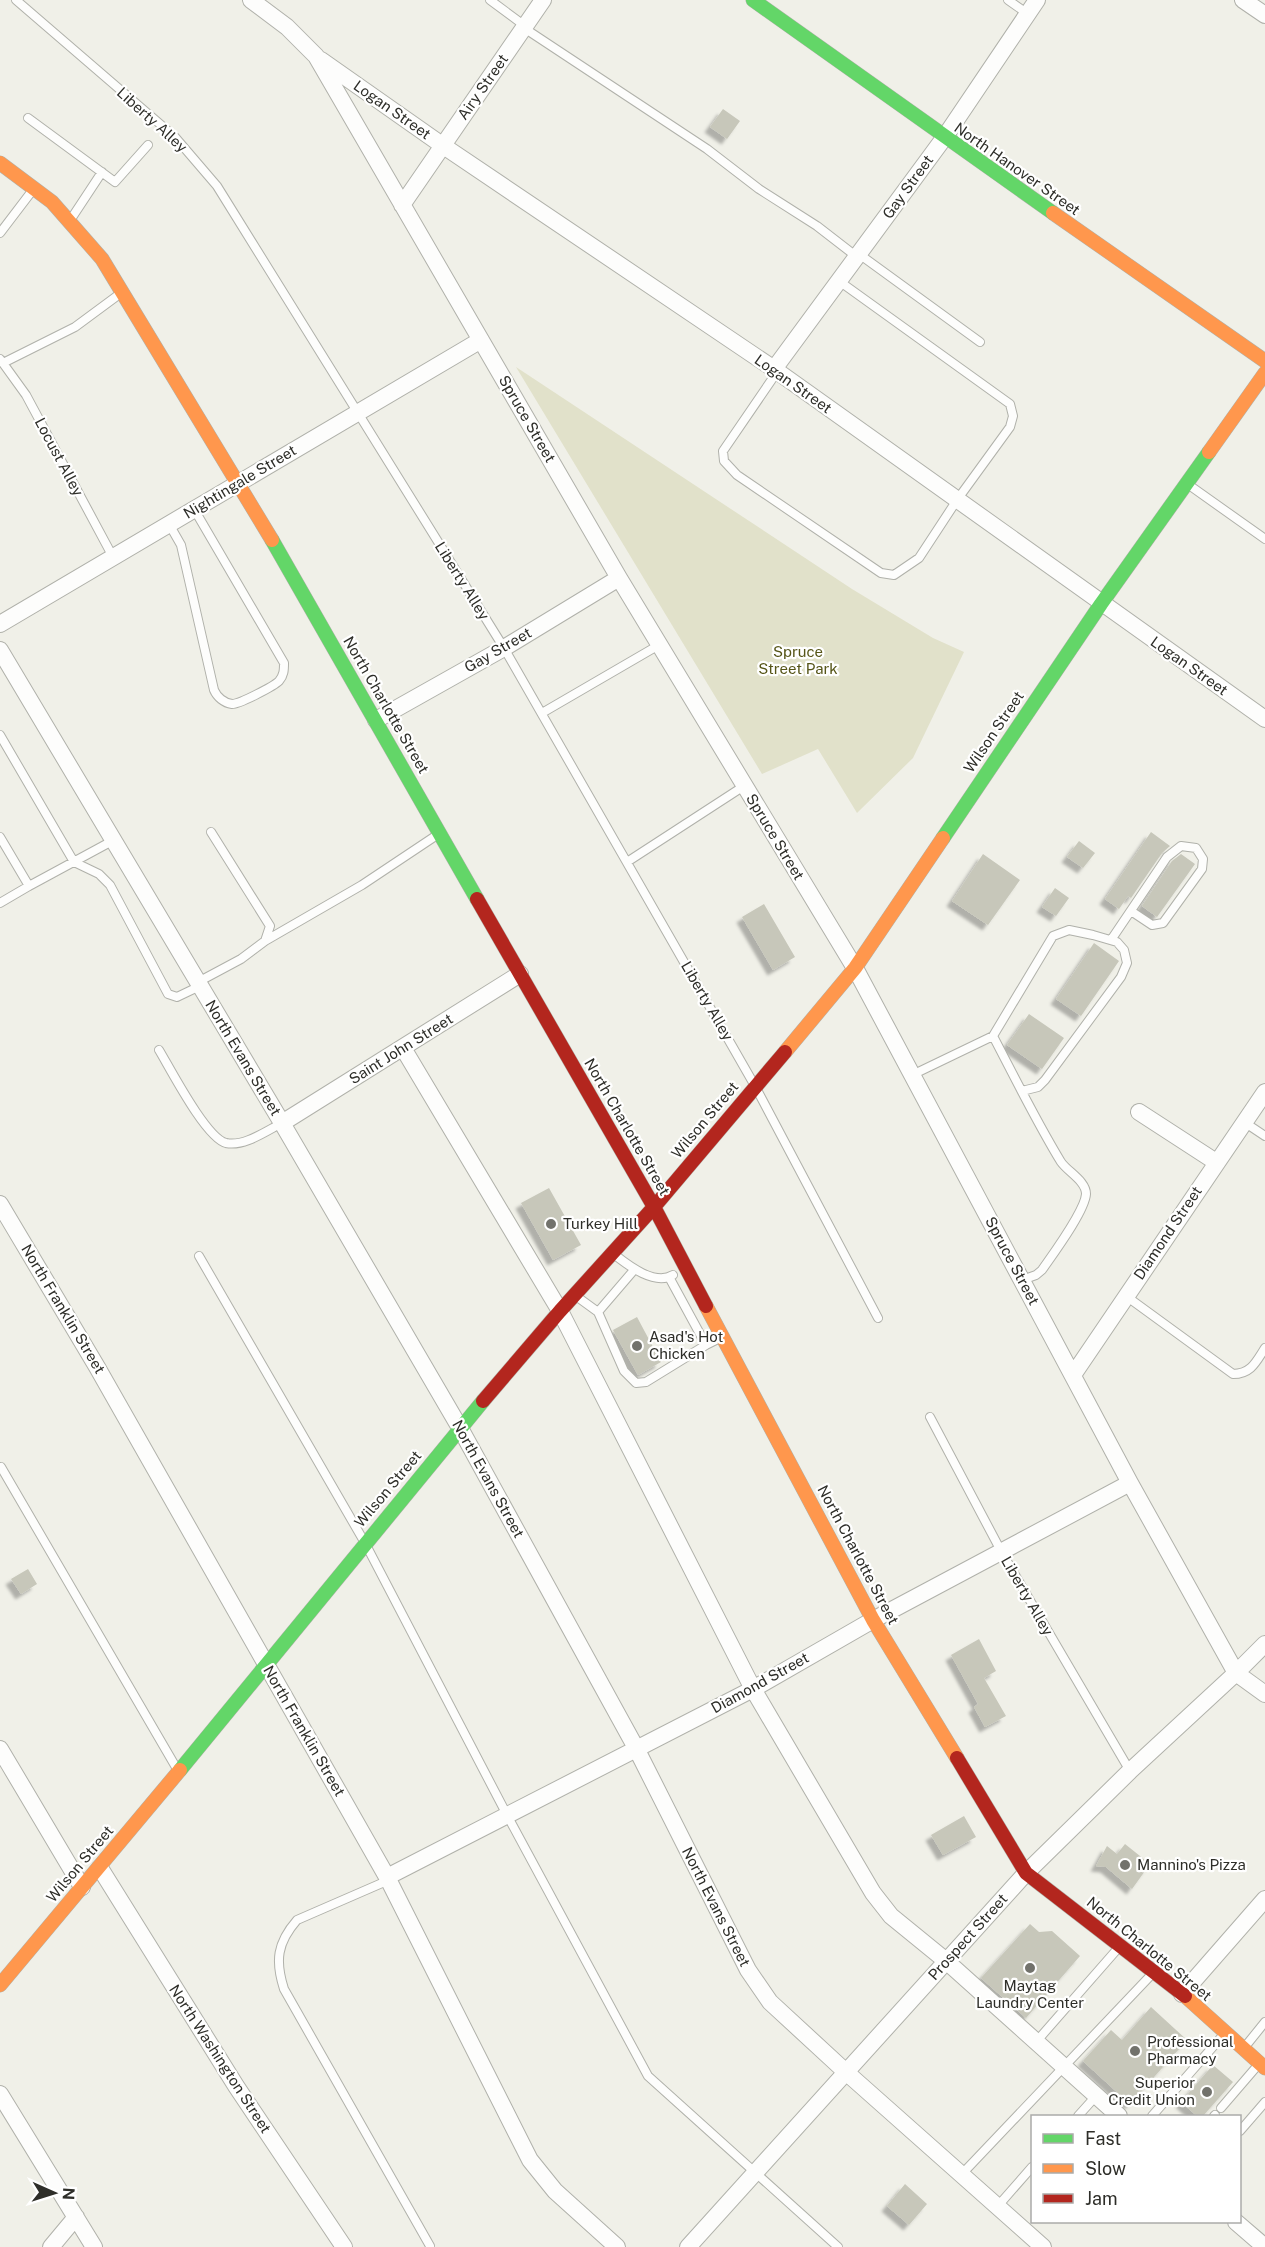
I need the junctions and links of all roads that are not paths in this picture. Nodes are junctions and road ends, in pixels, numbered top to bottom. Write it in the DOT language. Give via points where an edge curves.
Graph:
graph roads {
  1 [pos="16,0"];
  2 [pos="251,0"];
  3 [pos="490,0"];
  4 [pos="543,0"];
  5 [pos="753,0"];
  6 [pos="1008,0"];
  7 [pos="1243,0"];
  8 [pos="1033,7"];
  9 [pos="1265,15"];
  10 [pos="525,27"];
  11 [pos="316,56"];
  12 [pos="28,118"];
  13 [pos="944,138"];
  14 [pos="148,145"];
  15 [pos="442,145"];
  16 [pos="0,163"];
  17 [pos="102,172"];
  18 [pos="34,188"];
  19 [pos="402,205"];
  20 [pos="69,221"];
  21 [pos="0,233"];
  22 [pos="858,255"];
  23 [pos="838,281"];
  24 [pos="123,292"];
  25 [pos="481,340"];
  26 [pos="980,342"];
  27 [pos="2,361"];
  28 [pos="1265,361"];
  29 [pos="776,370"];
  30 [pos="1265,373"];
  31 [pos="357,413"];
  32 [pos="239,483"];
  33 [pos="1186,483"];
  34 [pos="957,500"];
  35 [pos="194,509"];
  36 [pos="170,524"];
  37 [pos="1265,539"];
  38 [pos="113,557"];
  39 [pos="619,578"];
  40 [pos="1101,604"];
  41 [pos="0,624"];
  42 [pos="659,645"];
  43 [pos="504,648"];
  44 [pos="0,650"];
  45 [pos="542,713"];
  46 [pos="1265,719"];
  47 [pos="376,720"];
  48 [pos="0,735"];
  49 [pos="744,786"];
  50 [pos="211,832"];
  51 [pos="440,833"];
  52 [pos="0,837"];
  53 [pos="114,840"];
  54 [pos="74,862"];
  55 [pos="627,862"];
  56 [pos="29,886"];
  57 [pos="0,903"];
  58 [pos="1131,911"];
  59 [pos="1111,940"];
  60 [pos="266,941"];
  61 [pos="855,968"];
  62 [pos="520,974"];
  63 [pos="199,984"];
  64 [pos="993,1035"];
  65 [pos="403,1048"];
  66 [pos="159,1050"];
  67 [pos="912,1075"];
  68 [pos="755,1086"];
  69 [pos="1022,1091"];
  70 [pos="1265,1092"];
  71 [pos="1139,1112"];
  72 [pos="1244,1122"];
  73 [pos="282,1123"];
  74 [pos="1265,1136"];
  75 [pos="1216,1162"];
  76 [pos="0,1204"];
  77 [pos="654,1207"];
  78 [pos="612,1253"];
  79 [pos="199,1256"];
  80 [pos="685,1266"];
  81 [pos="634,1270"];
  82 [pos="669,1277"];
  83 [pos="1022,1280"];
  84 [pos="575,1294"];
  85 [pos="1126,1296"];
  86 [pos="560,1311"];
  87 [pos="598,1312"];
  88 [pos="878,1318"];
  89 [pos="722,1336"];
  90 [pos="706,1345"];
  91 [pos="1265,1348"];
  92 [pos="1073,1375"];
  93 [pos="930,1417"];
  94 [pos="460,1428"];
  95 [pos="1,1467"];
  96 [pos="1130,1483"];
  97 [pos="365,1543"];
  98 [pos="1001,1551"];
  99 [pos="873,1620"];
  100 [pos="1265,1644"];
  101 [pos="266,1664"];
  102 [pos="1236,1673"];
  103 [pos="753,1689"];
  104 [pos="1265,1694"];
  105 [pos="636,1748"];
  106 [pos="0,1749"];
  107 [pos="1130,1771"];
  108 [pos="178,1772"];
  109 [pos="507,1815"];
  110 [pos="100,1868"];
  111 [pos="1026,1873"];
  112 [pos="388,1879"];
  113 [pos="82,1887"];
  114 [pos="1265,1899"];
  115 [pos="1120,1946"];
  116 [pos="945,1960"];
  117 [pos="1154,1972"];
  118 [pos="0,1985"];
  119 [pos="1182,1994"];
  120 [pos="1265,2022"];
  121 [pos="1225,2032"];
  122 [pos="1036,2042"];
  123 [pos="1244,2049"];
  124 [pos="1262,2065"];
  125 [pos="1063,2066"];
  126 [pos="847,2073"];
  127 [pos="0,2094"];
  128 [pos="1096,2096"];
  129 [pos="1265,2102"];
  130 [pos="1217,2113"];
  131 [pos="1079,2115"];
  132 [pos="1118,2115"];
  133 [pos="1153,2115"];
  134 [pos="1241,2129"];
  135 [pos="1031,2168"];
  136 [pos="755,2174"];
  137 [pos="962,2175"];
  138 [pos="997,2207"];
  139 [pos="76,2217"];
  140 [pos="1237,2223"];
  141 [pos="429,2246"];
  142 [pos="51,2247"];
  143 [pos="94,2247"];
  144 [pos="344,2247"];
  145 [pos="617,2247"];
  146 [pos="688,2247"];
  147 [pos="838,2247"];
  148 [pos="1042,2247"];
  149 [pos="1265,2247"];
  1 -- 31 [label="lane, Liberty Alley" via="175,137 217,186"];
  2 -- 11 [label="street, Spruce Street" via="287,27"];
  3 -- 10 [label="lane"];
  4 -- 10 [label="street, Airy Street"];
  5 -- 13 [label="street, North Hanover Street"];
  6 -- 8 [label="lane"];
  7 -- 9 [label="street"];
  8 -- 13 [label="street, Gay Street"];
  10 -- 15 [label="street, Airy Street"];
  10 -- 22 [label="lane"];
  11 -- 15 [label="street, Logan Street"];
  11 -- 19 [label="street, Spruce Street"];
  12 -- 17 [label="lane"];
  13 -- 22 [label="street, Gay Street"];
  13 -- 28 [label="street, North Hanover Street"];
  14 -- 17 [label="lane" via="115,182"];
  15 -- 19 [label="street, Airy Street"];
  15 -- 29 [label="street, Logan Street"];
  16 -- 18 [label="street, North Charlotte Street"];
  17 -- 20 [label="lane"];
  18 -- 20 [label="street, North Charlotte Street"];
  18 -- 21 [label="lane"];
  19 -- 25 [label="street, Spruce Street"];
  20 -- 24 [label="street, North Charlotte Street" via="102,259"];
  22 -- 23 [label="street, Gay Street"];
  22 -- 26 [label="lane"];
  23 -- 29 [label="street, Gay Street"];
  23 -- 34 [label="lane" via="1010,404 1010,427"];
  24 -- 27 [label="lane" via="75,327"];
  24 -- 32 [label="street, North Charlotte Street"];
  25 -- 31 [label="street, Nightingale Street"];
  25 -- 39 [label="street, Spruce Street"];
  27 -- 38 [label="lane, Locust Alley" via="26,395"];
  29 -- 34 [label="street, Logan Street"];
  29 -- 34 [label="lane" via="723,451 724,462 736,475 881,573 894,575 919,558"];
  30 -- 33 [label="street, Wilson Street"];
  31 -- 32 [label="street, Nightingale Street"];
  31 -- 43 [label="lane, Liberty Alley"];
  32 -- 35 [label="street, Nightingale Street"];
  32 -- 47 [label="street, North Charlotte Street"];
  33 -- 37 [label="lane"];
  33 -- 40 [label="street, Wilson Street"];
  34 -- 40 [label="street, Logan Street"];
  35 -- 36 [label="street, Nightingale Street"];
  35 -- 36 [label="lane" via="284,663 278,682 240,702 224,701 214,690 181,545"];
  36 -- 38 [label="street, Nightingale Street"];
  38 -- 41 [label="street, Nightingale Street"];
  39 -- 42 [label="street, Spruce Street"];
  39 -- 43 [label="street, Gay Street"];
  40 -- 46 [label="street, Logan Street"];
  40 -- 61 [label="street, Wilson Street"];
  42 -- 45 [label="lane"];
  42 -- 49 [label="street, Spruce Street"];
  43 -- 45 [label="lane, Liberty Alley"];
  43 -- 47 [label="street, Gay Street"];
  44 -- 53 [label="street, North Evans Street"];
  45 -- 55 [label="lane, Liberty Alley"];
  47 -- 51 [label="street, North Charlotte Street"];
  48 -- 54 [label="lane"];
  49 -- 55 [label="lane"];
  49 -- 61 [label="street, Spruce Street"];
  50 -- 60 [label="lane" via="270,926"];
  51 -- 60 [label="lane" via="362,885"];
  51 -- 62 [label="street, North Charlotte Street"];
  52 -- 56 [label="lane"];
  53 -- 54 [label="lane"];
  53 -- 63 [label="street, North Evans Street"];
  54 -- 56 [label="lane"];
  54 -- 63 [label="lane" via="99,874 110,885 168,994 177,997"];
  55 -- 68 [label="lane, Liberty Alley"];
  56 -- 57 [label="lane"];
  58 -- 58 [label="lane" via="1167,857 1181,846 1196,848 1203,859 1202,869 1163,923 1152,925"];
  58 -- 59 [label="lane"];
  59 -- 64 [label="lane" via="1069,930 1053,936"];
  59 -- 69 [label="lane" via="1124,950 1127,963 1120,976 1044,1080 1038,1087"];
  60 -- 63 [label="lane"];
  61 -- 67 [label="street, Spruce Street"];
  61 -- 68 [label="street, Wilson Street"];
  62 -- 65 [label="street, Saint John Street"];
  62 -- 77 [label="street, North Charlotte Street"];
  63 -- 73 [label="street, North Evans Street"];
  64 -- 67 [label="lane"];
  64 -- 69 [label="lane"];
  65 -- 73 [label="street, Saint John Street"];
  65 -- 86 [label="street"];
  66 -- 73 [label="lane" via="209,1132 226,1143 244,1142"];
  67 -- 83 [label="street, Spruce Street"];
  68 -- 77 [label="street, Wilson Street"];
  68 -- 88 [label="lane, Liberty Alley"];
  69 -- 83 [label="lane" via="1063,1165 1084,1186 1086,1195 1082,1209 1042,1270"];
  70 -- 72 [label="street, Diamond Street"];
  71 -- 75 [label="street"];
  72 -- 74 [label="lane"];
  72 -- 75 [label="street, Diamond Street"];
  73 -- 94 [label="street, North Evans Street"];
  75 -- 85 [label="street, Diamond Street"];
  76 -- 101 [label="street, North Franklin Street" via="98,1367"];
  77 -- 78 [label="street, Wilson Street"];
  77 -- 80 [label="street, North Charlotte Street"];
  78 -- 81 [label="lane"];
  78 -- 84 [label="street, Wilson Street"];
  79 -- 97 [label="lane"];
  80 -- 82 [label="lane"];
  80 -- 89 [label="street, North Charlotte Street"];
  81 -- 82 [label="lane"];
  81 -- 87 [label="lane"];
  82 -- 90 [label="lane"];
  83 -- 92 [label="street, Spruce Street"];
  84 -- 86 [label="street, Wilson Street"];
  84 -- 87 [label="lane"];
  85 -- 91 [label="lane" via="1233,1374 1253,1368"];
  85 -- 92 [label="street, Diamond Street"];
  86 -- 94 [label="street, Wilson Street"];
  86 -- 103 [label="street"];
  87 -- 90 [label="lane" via="624,1371 636,1383 646,1382"];
  89 -- 90 [label="lane"];
  89 -- 99 [label="street, North Charlotte Street"];
  92 -- 96 [label="street, Spruce Street"];
  93 -- 98 [label="lane, Liberty Alley"];
  94 -- 97 [label="street, Wilson Street"];
  94 -- 105 [label="street, North Evans Street"];
  95 -- 108 [label="lane"];
  96 -- 98 [label="street, Diamond Street"];
  96 -- 102 [label="street, Spruce Street"];
  97 -- 101 [label="street, Wilson Street"];
  97 -- 109 [label="lane"];
  98 -- 99 [label="street, Diamond Street"];
  98 -- 107 [label="lane, Liberty Alley"];
  99 -- 103 [label="street, Diamond Street"];
  99 -- 111 [label="street, North Charlotte Street"];
  100 -- 102 [label="street, Prospect Street"];
  101 -- 108 [label="street, Wilson Street"];
  101 -- 112 [label="street, North Franklin Street"];
  102 -- 104 [label="street, Spruce Street"];
  102 -- 107 [label="street, Prospect Street"];
  103 -- 105 [label="street, Diamond Street"];
  103 -- 116 [label="street" via="873,1893 891,1916"];
  105 -- 109 [label="street, Diamond Street"];
  105 -- 126 [label="street, North Evans Street" via="748,1970 770,2002"];
  106 -- 113 [label="street"];
  107 -- 111 [label="street, Prospect Street"];
  108 -- 110 [label="street, Wilson Street"];
  109 -- 112 [label="street, Diamond Street"];
  109 -- 136 [label="lane" via="648,2076"];
  110 -- 113 [label="street, Wilson Street"];
  110 -- 144 [label="street, North Washington Street"];
  111 -- 115 [label="street, North Charlotte Street"];
  111 -- 116 [label="street, Prospect Street"];
  112 -- 141 [label="lane" via="297,1920 280,1946 279,1976"];
  112 -- 145 [label="street, North Franklin Street" via="530,2160 555,2191"];
  113 -- 118 [label="street, Wilson Street"];
  114 -- 119 [label="street"];
  115 -- 117 [label="street, North Charlotte Street"];
  115 -- 122 [label="lane"];
  116 -- 122 [label="street"];
  116 -- 126 [label="street, Prospect Street"];
  117 -- 119 [label="street, North Charlotte Street"];
  117 -- 125 [label="lane"];
  119 -- 121 [label="street, North Charlotte Street"];
  120 -- 123 [label="lane"];
  121 -- 123 [label="street, North Charlotte Street"];
  121 -- 133 [label="lane"];
  122 -- 125 [label="street"];
  123 -- 124 [label="street, North Charlotte Street"];
  124 -- 130 [label="lane"];
  125 -- 128 [label="street"];
  125 -- 137 [label="lane"];
  126 -- 136 [label="street, Prospect Street"];
  126 -- 137 [label="street, North Evans Street"];
  127 -- 139 [label="street"];
  128 -- 131 [label="lane"];
  128 -- 132 [label="street"];
  129 -- 134 [label="lane"];
  135 -- 138 [label="lane"];
  136 -- 146 [label="street, Prospect Street"];
  136 -- 147 [label="lane"];
  137 -- 138 [label="street, North Evans Street"];
  138 -- 148 [label="street, North Evans Street"];
  139 -- 142 [label="street"];
  139 -- 143 [label="street"];
  140 -- 149 [label="street"];
}
